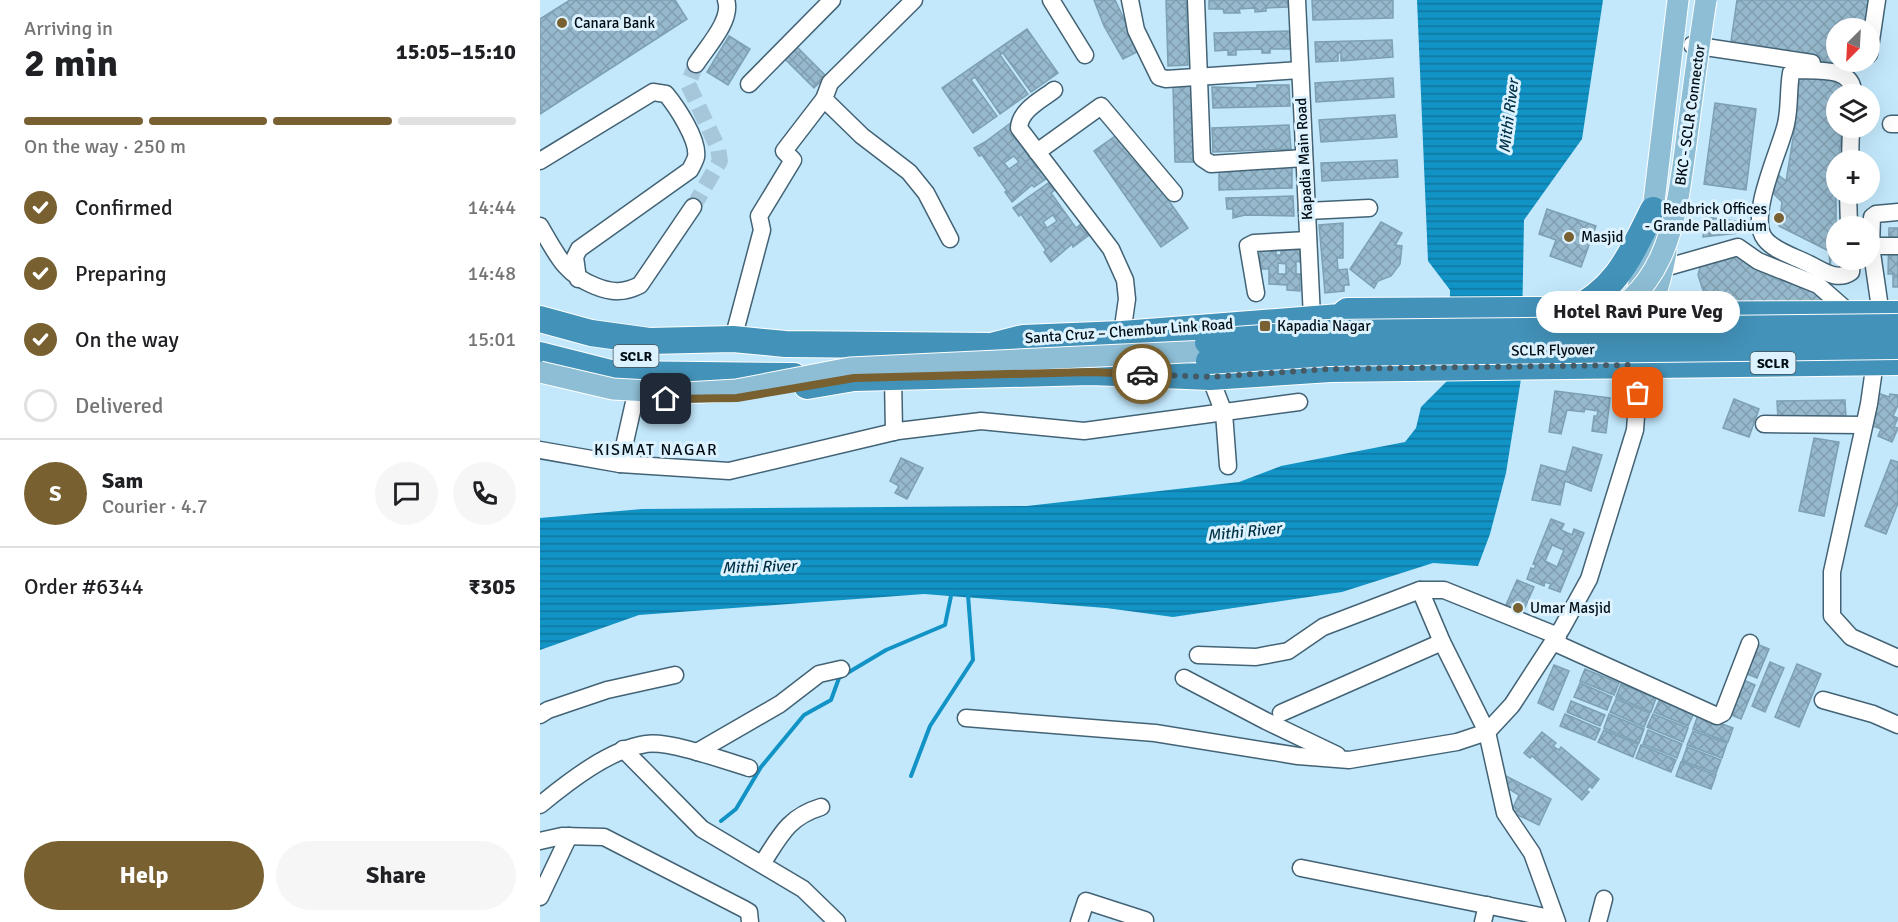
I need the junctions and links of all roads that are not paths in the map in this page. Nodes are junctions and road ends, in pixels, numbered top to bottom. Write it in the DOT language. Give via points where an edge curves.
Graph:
graph roads {
  1 [pos="726,0"];
  2 [pos="832,0"];
  3 [pos="914,0"];
  4 [pos="1051,0"];
  5 [pos="1130,0"];
  6 [pos="1196,0"];
  7 [pos="1297,0"];
  8 [pos="1678,0"];
  9 [pos="1697,0"];
  10 [pos="1706,0"];
  11 [pos="1877,0"];
  12 [pos="1874,18"];
  13 [pos="1692,45"];
  14 [pos="1085,55"];
  15 [pos="696,64"];
  16 [pos="1826,65"];
  17 [pos="1300,70"];
  18 [pos="1199,75"];
  19 [pos="749,84"];
  20 [pos="1852,84"];
  21 [pos="1054,90"];
  22 [pos="824,99"];
  23 [pos="1674,114"];
  24 [pos="1037,152"];
  25 [pos="1304,158"];
  26 [pos="540,161"];
  27 [pos="1174,193"];
  28 [pos="693,207"];
  29 [pos="1369,208"];
  30 [pos="1653,210"];
  31 [pos="1307,211"];
  32 [pos="1898,212"];
  33 [pos="1873,216"];
  34 [pos="541,229"];
  35 [pos="950,239"];
  36 [pos="1308,240"];
  37 [pos="1880,246"];
  38 [pos="1898,246"];
  39 [pos="1664,268"];
  40 [pos="1851,270"];
  41 [pos="1877,270"];
  42 [pos="578,279"];
  43 [pos="1256,293"];
  44 [pos="1642,314"];
  45 [pos="1554,315"];
  46 [pos="1852,315"];
  47 [pos="1340,317"];
  48 [pos="1312,318"];
  49 [pos="1892,318"];
  50 [pos="540,319"];
  51 [pos="1122,334"];
  52 [pos="540,336"];
  53 [pos="991,346"];
  54 [pos="1898,346"];
  55 [pos="540,356"];
  56 [pos="734,356"];
  57 [pos="1209,360"];
  58 [pos="1887,362"];
  59 [pos="1343,368"];
  60 [pos="1640,368"];
  61 [pos="540,372"];
  62 [pos="893,377"];
  63 [pos="854,378"];
  64 [pos="540,380"];
  65 [pos="635,398"];
  66 [pos="1299,402"];
  67 [pos="1224,413"];
  68 [pos="1764,424"];
  69 [pos="1864,425"];
  70 [pos="894,432"];
  71 [pos="540,450"];
  72 [pos="620,464"];
  73 [pos="1228,466"];
  74 [pos="1420,590"];
  75 [pos="1556,639"];
  76 [pos="1442,642"];
  77 [pos="1750,643"];
  78 [pos="1198,655"];
  79 [pos="1898,658"];
  80 [pos="841,669"];
  81 [pos="675,675"];
  82 [pos="1184,678"];
  83 [pos="1823,700"];
  84 [pos="1281,713"];
  85 [pos="540,715"];
  86 [pos="966,718"];
  87 [pos="1898,725"];
  88 [pos="1486,732"];
  89 [pos="623,749"];
  90 [pos="697,752"];
  91 [pos="1349,760"];
  92 [pos="749,768"];
  93 [pos="540,805"];
  94 [pos="821,807"];
  95 [pos="569,836"];
  96 [pos="540,841"];
  97 [pos="762,864"];
  98 [pos="1301,868"];
  99 [pos="540,897"];
  100 [pos="1604,899"];
  101 [pos="1485,914"];
  102 [pos="1145,920"];
  103 [pos="1556,921"];
  104 [pos="750,922"];
  105 [pos="837,922"];
  106 [pos="1079,922"];
  107 [pos="1598,922"];
  1 -- 15 [label="street" via="722,24"];
  2 -- 19 [label="street"];
  3 -- 22 [label="street" via="830,83"];
  4 -- 14 [label="street"];
  5 -- 18 [label="street" via="1136,30 1160,76 1166,79"];
  6 -- 18 [label="street"];
  7 -- 17 [label="street, Kapadia Main Road"];
  8 -- 23 [label="main road"];
  9 -- 13 [label="main road"];
  10 -- 61 [label="main road, BKC - SCLR Connector, bridge" via="1677,210 1665,251 1636,294 1617,310 1582,328 1528,341 1328,343 850,369 736,390 685,393 613,389"];
  11 -- 12 [label="street"];
  13 -- 16 [label="street"];
  13 -- 23 [label="main road"];
  17 -- 18 [label="street"];
  17 -- 25 [label="street, Kapadia Main Road"];
  18 -- 25 [label="street" via="1202,158 1206,163"];
  20 -- 40 [label="street" via="1849,77 1839,73 1791,73 1787,122 1766,179 1760,225 1764,238 1773,245 1827,273 1839,277"];
  21 -- 24 [label="street" via="1019,120 1019,128"];
  22 -- 35 [label="street" via="862,136 909,172 926,193"];
  22 -- 56 [label="street" via="784,151 793,160 759,216 762,230"];
  23 -- 30 [label="main road"];
  23 -- 39 [label="main road"];
  24 -- 27 [label="street" via="1101,106"];
  24 -- 51 [label="street" via="1111,249 1125,280 1127,299"];
  25 -- 31 [label="street, Kapadia Main Road"];
  26 -- 42 [label="street" via="653,92 666,94 694,142 696,156 690,170 579,249 575,257"];
  28 -- 42 [label="street" via="640,285 628,291 609,292"];
  29 -- 31 [label="street"];
  30 -- 44 [label="main road"];
  30 -- 45 [label="highway" via="1607,289"];
  31 -- 36 [label="street, Kapadia Main Road"];
  32 -- 33 [label="street"];
  34 -- 42 [label="street"];
  36 -- 43 [label="street" via="1248,246"];
  36 -- 48 [label="street, Kapadia Main Road"];
  37 -- 38 [label="street"];
  39 -- 44 [label="main road"];
  39 -- 46 [label="street" via="1738,247 1758,261 1818,285"];
  41 -- 49 [label="street"];
  44 -- 45 [label="highway, Santa Cruz – Chembur Link Road"];
  44 -- 46 [label="highway, Santa Cruz – Chembur Link Road"];
  44 -- 60 [label="main road"];
  45 -- 47 [label="highway, Santa Cruz – Chembur Link Road" via="1347,311"];
  46 -- 49 [label="highway, Santa Cruz – Chembur Link Road"];
  47 -- 48 [label="highway, Santa Cruz – Chembur Link Road"];
  47 -- 59 [label="highway"];
  48 -- 51 [label="highway, Santa Cruz – Chembur Link Road"];
  49 -- 57 [label="highway, bridge" via="1328,333"];
  50 -- 56 [label="highway, Santa Cruz – Chembur Link Road" via="619,339 685,341"];
  51 -- 53 [label="highway, Santa Cruz – Chembur Link Road" via="1023,338"];
  52 -- 56 [label="highway, SCLR" via="617,354"];
  53 -- 56 [label="highway, Santa Cruz – Chembur Link Road" via="785,344"];
  53 -- 57 [label="highway"];
  54 -- 57 [label="highway, SCLR Flyover, bridge" via="1329,353"];
  55 -- 56 [label="highway, SCLR" via="615,374 685,376"];
  56 -- 63 [label="highway, SCLR"];
  57 -- 59 [label="highway, SCLR"];
  57 -- 62 [label="highway, SCLR" via="1091,372"];
  57 -- 67 [label="street"];
  58 -- 60 [label="highway, SCLR"];
  58 -- 69 [label="street"];
  59 -- 60 [label="highway, SCLR"];
  60 -- 75 [label="street" via="1635,430 1601,543 1589,579"];
  62 -- 63 [label="highway, SCLR"];
  62 -- 70 [label="street"];
  63 -- 65 [label="highway" via="737,398"];
  64 -- 65 [label="highway"];
  65 -- 72 [label="street"];
  66 -- 67 [label="street"];
  67 -- 70 [label="street" via="1084,431 981,421"];
  67 -- 73 [label="street"];
  68 -- 69 [label="street"];
  69 -- 79 [label="street" via="1832,572 1832,616 1851,638"];
  70 -- 72 [label="street" via="729,471"];
  71 -- 72 [label="street"];
  74 -- 75 [label="street" via="1444,590"];
  74 -- 76 [label="street"];
  74 -- 78 [label="street" via="1323,627 1288,651 1256,657"];
  75 -- 77 [label="street" via="1717,716 1723,713"];
  75 -- 88 [label="street" via="1512,705"];
  76 -- 84 [label="street"];
  76 -- 88 [label="street"];
  80 -- 90 [label="street" via="819,674 780,704"];
  81 -- 85 [label="street" via="607,690"];
  82 -- 91 [label="street"];
  83 -- 87 [label="street"];
  86 -- 91 [label="street" via="1155,733 1298,756"];
  88 -- 91 [label="street" via="1457,742"];
  88 -- 103 [label="street" via="1505,813 1532,853"];
  89 -- 90 [label="street" via="649,743"];
  89 -- 93 [label="street" via="564,785"];
  89 -- 97 [label="street" via="702,829"];
  90 -- 92 [label="street"];
  94 -- 97 [label="street" via="800,813"];
  95 -- 96 [label="street"];
  95 -- 99 [label="street"];
  95 -- 104 [label="street" via="604,837 624,845 659,868 749,912"];
  97 -- 105 [label="street" via="803,889"];
  98 -- 101 [label="street"];
  100 -- 107 [label="street"];
  101 -- 103 [label="street"];
  102 -- 106 [label="street" via="1086,901"];
}
